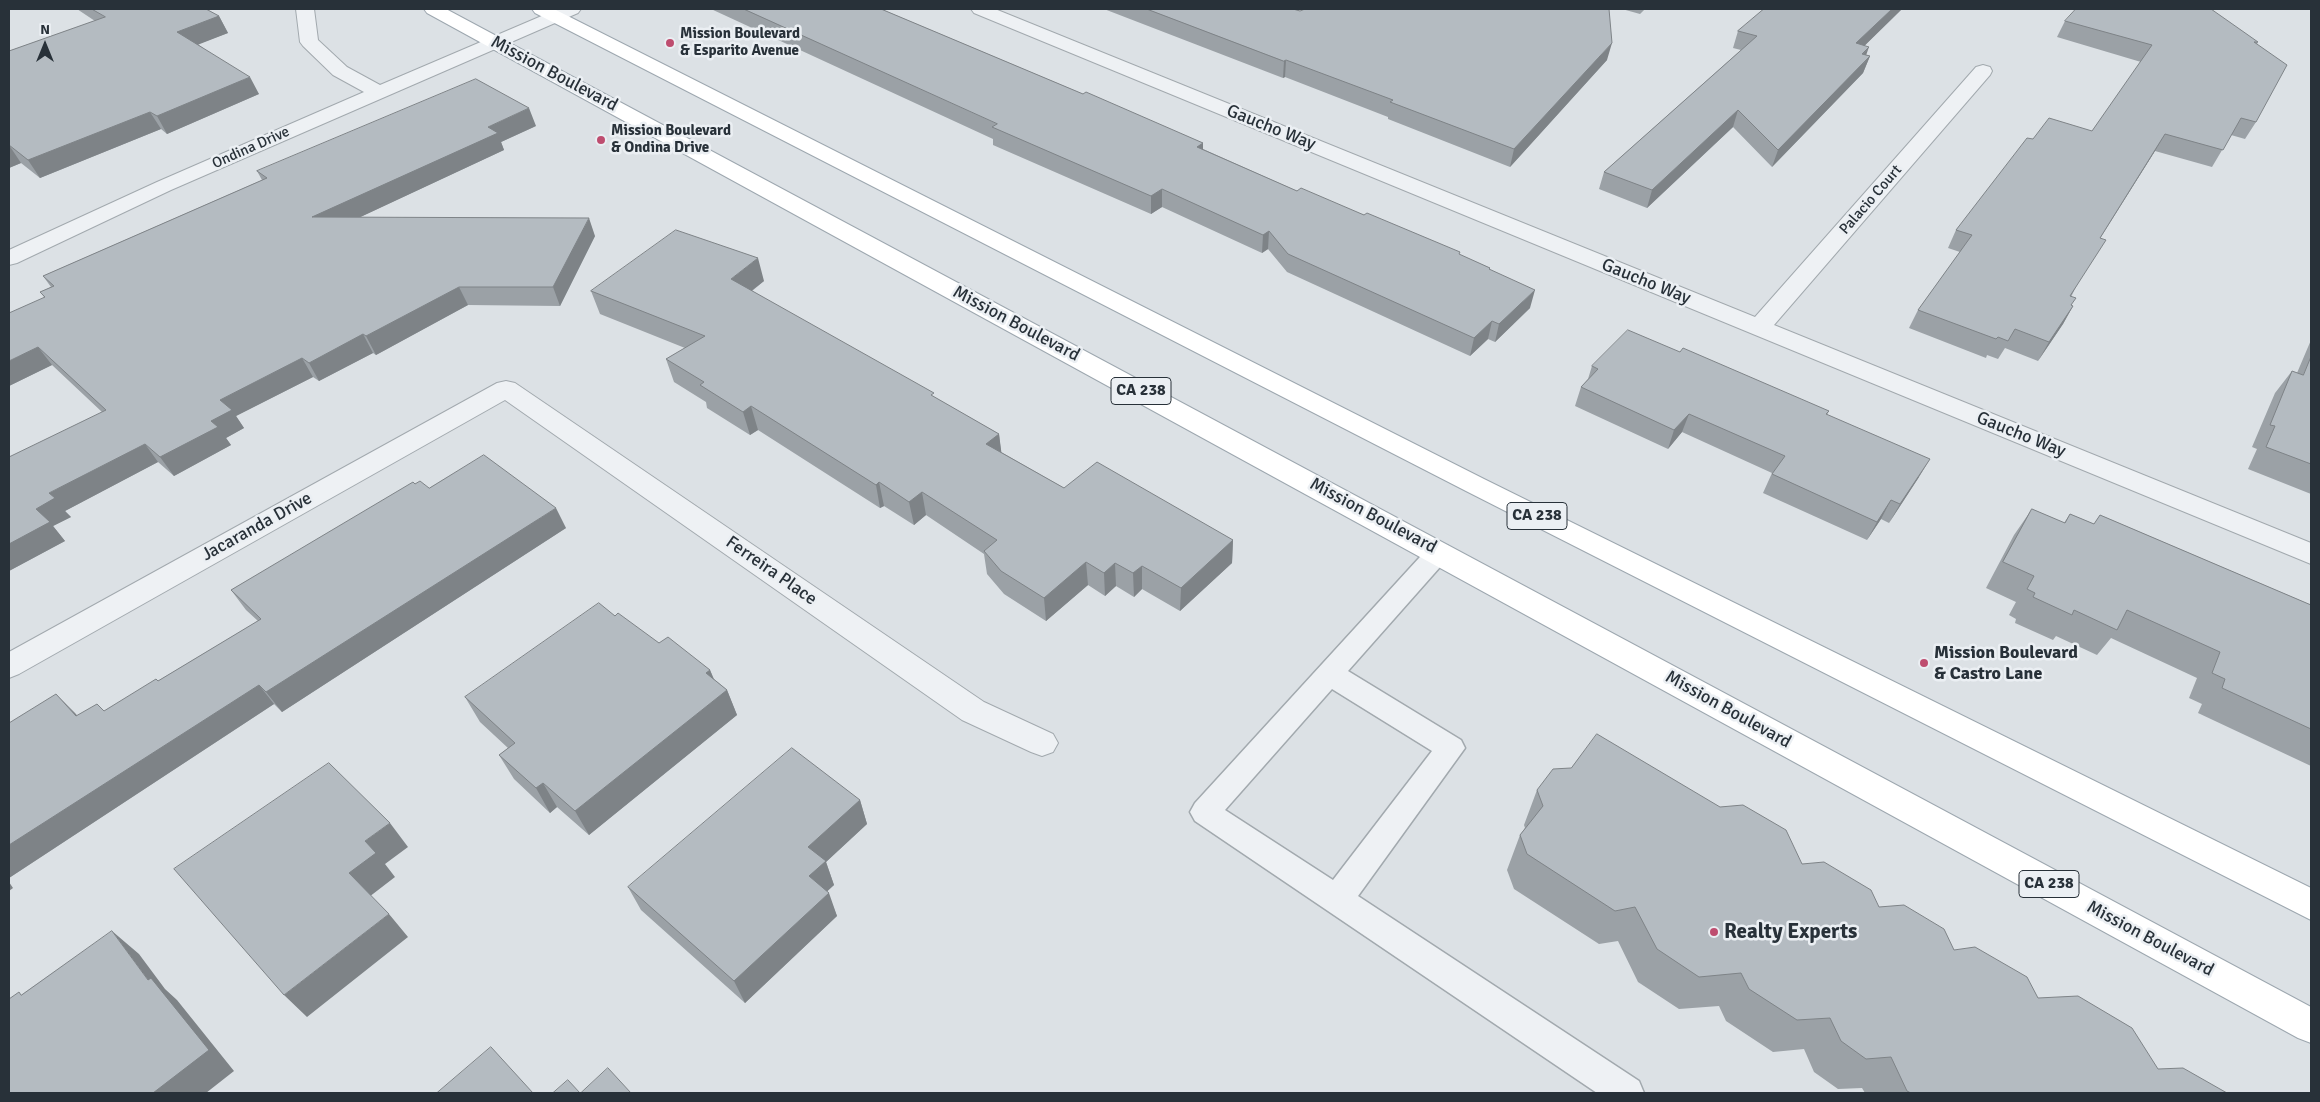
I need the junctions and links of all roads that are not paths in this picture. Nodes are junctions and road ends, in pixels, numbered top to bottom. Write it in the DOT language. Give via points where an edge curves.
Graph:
graph roads {
  1 [pos="304,9"];
  2 [pos="433,9"];
  3 [pos="980,9"];
  4 [pos="556,11"];
  5 [pos="494,42"];
  6 [pos="1983,71"];
  7 [pos="378,92"];
  8 [pos="9,258"];
  9 [pos="1759,328"];
  10 [pos="506,389"];
  11 [pos="1439,552"];
  12 [pos="2311,554"];
  13 [pos="9,666"];
  14 [pos="1330,674"];
  15 [pos="1042,743"];
  16 [pos="1337,900"];
  17 [pos="2311,905"];
  18 [pos="2311,1026"];
  19 [pos="1627,1093"];
  1 -- 7 [label="street" via="309,42 340,71"];
  2 -- 5 [label="main road, Mission Boulevard / CA 238"];
  3 -- 9 [label="street, Gaucho Way"];
  4 -- 5 [label="street, Ondina Drive"];
  4 -- 17 [label="main road, CA 238" via="1458,476"];
  5 -- 7 [label="street, Ondina Drive"];
  5 -- 11 [label="main road, Mission Boulevard / CA 238"];
  6 -- 9 [label="street, Palacio Court"];
  7 -- 8 [label="street, Ondina Drive"];
  9 -- 12 [label="street, Gaucho Way"];
  10 -- 13 [label="street, Jacaranda Drive"];
  10 -- 15 [label="street, Ferreira Place" via="973,711"];
  11 -- 14 [label="lane"];
  11 -- 18 [label="main road, Mission Boulevard / CA 238"];
  14 -- 16 [label="lane" via="1451,748"];
  14 -- 16 [label="lane" via="1205,812"];
  16 -- 19 [label="lane"];
}
